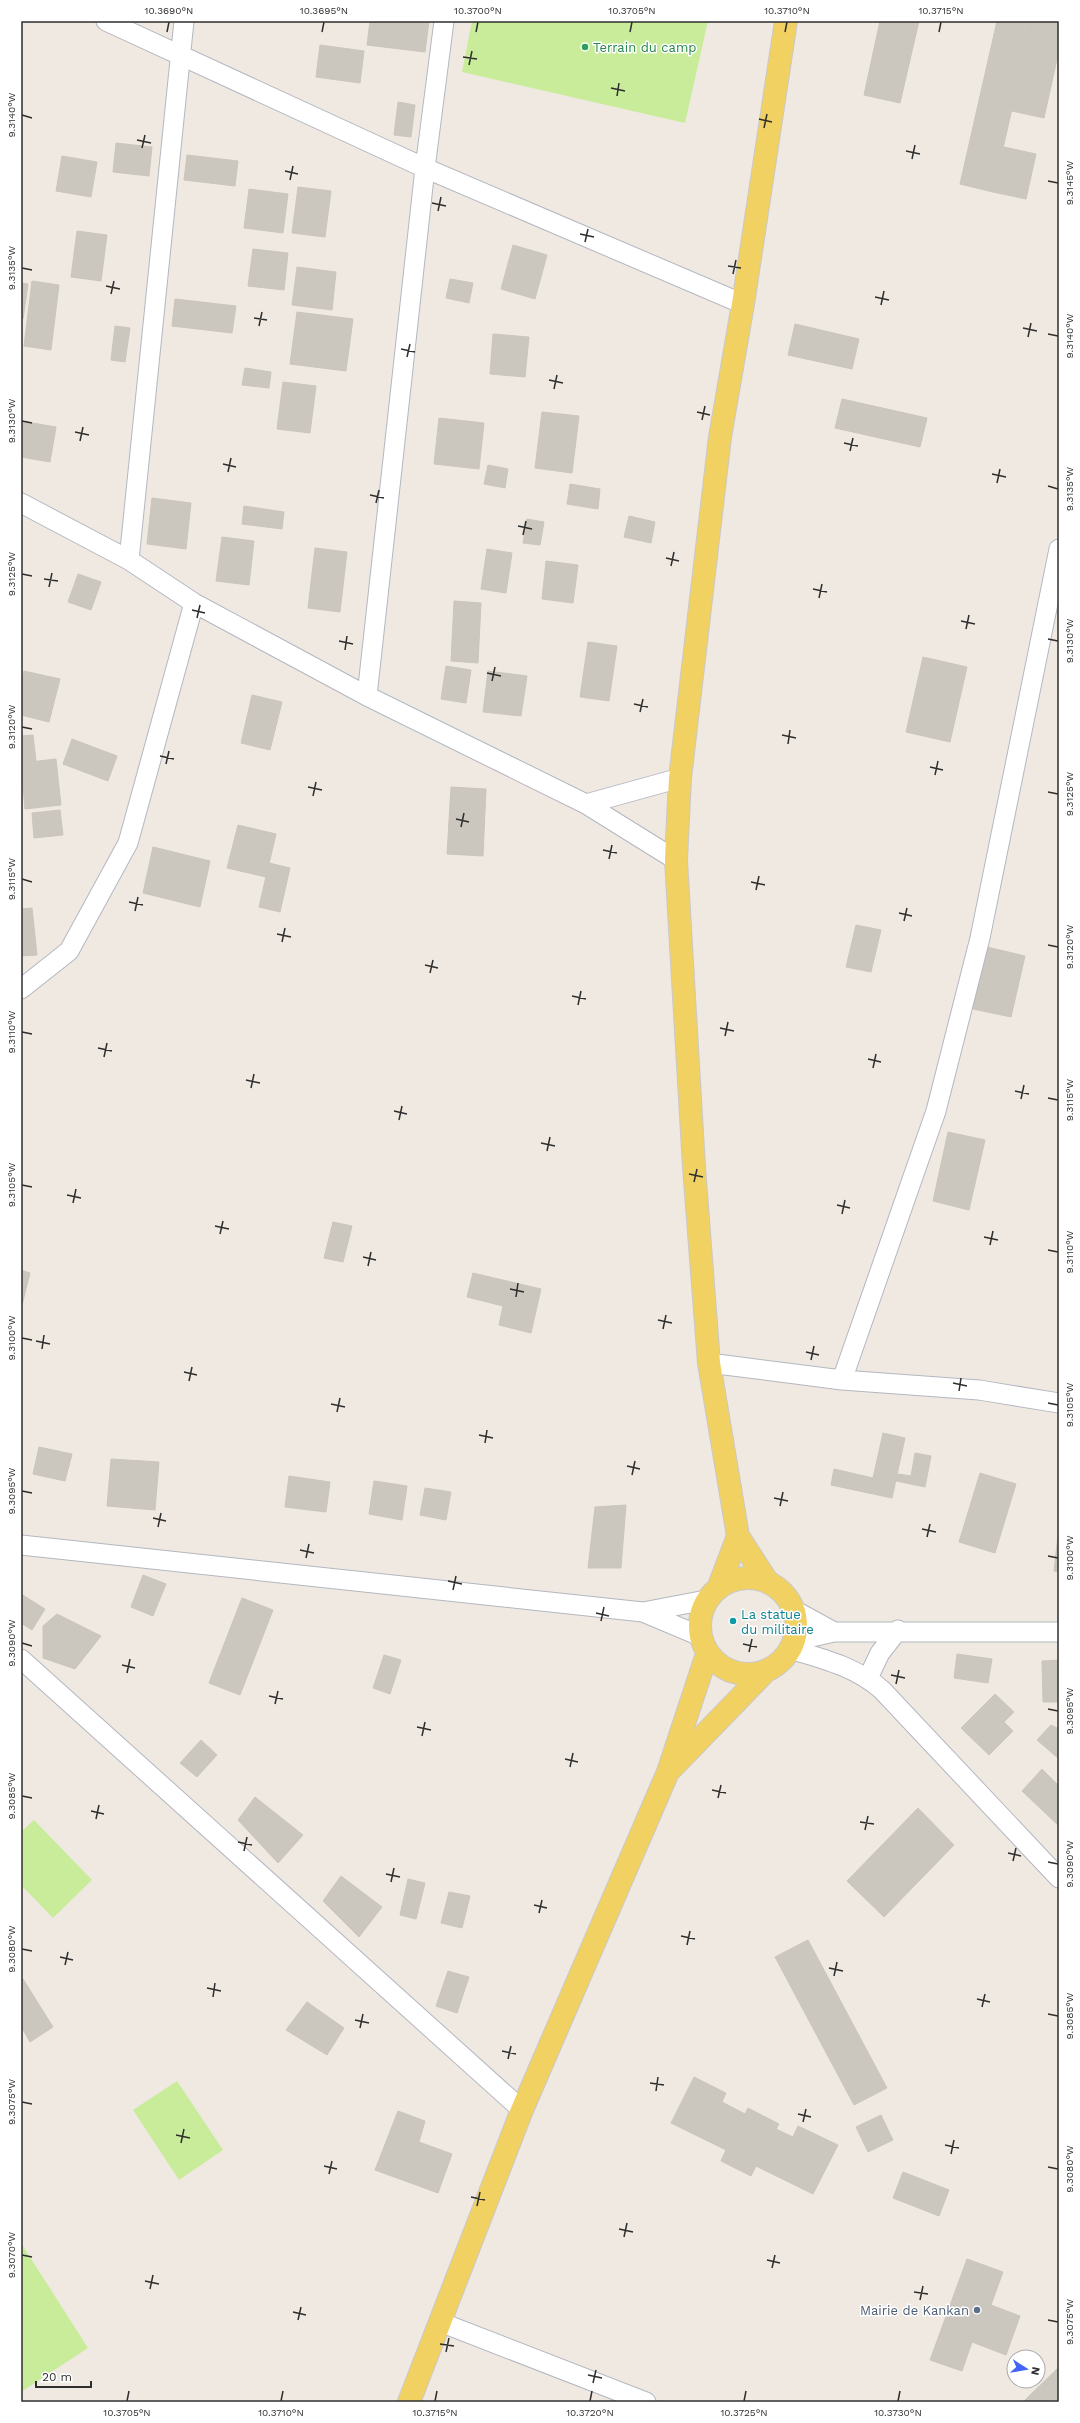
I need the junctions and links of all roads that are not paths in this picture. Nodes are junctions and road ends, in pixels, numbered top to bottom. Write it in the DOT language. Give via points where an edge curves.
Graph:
graph roads {
  1 [pos="106,21"];
  2 [pos="184,21"];
  3 [pos="444,21"];
  4 [pos="786,21"];
  5 [pos="181,56"];
  6 [pos="425,168"];
  7 [pos="743,304"];
  8 [pos="21,503"];
  9 [pos="1059,550"];
  10 [pos="129,560"];
  11 [pos="194,603"];
  12 [pos="367,696"];
  13 [pos="680,778"];
  14 [pos="586,804"];
  15 [pos="676,860"];
  16 [pos="21,989"];
  17 [pos="709,1363"];
  18 [pos="842,1380"];
  19 [pos="1059,1404"];
  20 [pos="738,1536"];
  21 [pos="21,1545"];
  22 [pos="767,1581"];
  23 [pos="713,1593"];
  24 [pos="794,1610"];
  25 [pos="644,1612"];
  26 [pos="898,1630"];
  27 [pos="834,1632"];
  28 [pos="1059,1632"];
  29 [pos="703,1645"];
  30 [pos="792,1645"];
  31 [pos="21,1659"];
  32 [pos="765,1672"];
  33 [pos="868,1678"];
  34 [pos="668,1772"];
  35 [pos="1059,1878"];
  36 [pos="522,2110"];
  37 [pos="440,2322"];
  38 [pos="409,2402"];
  39 [pos="646,2402"];
  1 -- 5 [label="street"];
  2 -- 5 [label="street"];
  3 -- 6 [label="street"];
  4 -- 7 [label="main road"];
  5 -- 6 [label="street"];
  5 -- 10 [label="street"];
  6 -- 7 [label="street"];
  6 -- 12 [label="street"];
  7 -- 13 [label="main road" via="720,437"];
  8 -- 10 [label="street"];
  9 -- 18 [label="street" via="980,938 936,1110"];
  10 -- 11 [label="street"];
  11 -- 12 [label="street"];
  11 -- 16 [label="street" via="128,843 69,951"];
  12 -- 14 [label="street"];
  13 -- 14 [label="street"];
  13 -- 15 [label="main road"];
  14 -- 15 [label="street"];
  15 -- 17 [label="main road"];
  17 -- 18 [label="street"];
  17 -- 20 [label="main road"];
  18 -- 19 [label="street" via="980,1390"];
  20 -- 22 [label="main road"];
  20 -- 23 [label="main road"];
  21 -- 25 [label="street"];
  22 -- 23 [label="main road" via="751,1577 734,1579"];
  22 -- 24 [label="main road" via="788,1598"];
  23 -- 25 [label="street"];
  23 -- 29 [label="main road" via="699,1617"];
  24 -- 27 [label="street"];
  24 -- 30 [label="main road" via="796,1626"];
  25 -- 29 [label="street"];
  26 -- 27 [label="street"];
  26 -- 28 [label="street"];
  26 -- 33 [label="street" via="880,1653"];
  27 -- 30 [label="street"];
  29 -- 32 [label="main road" via="718,1666 733,1673 749,1675"];
  29 -- 34 [label="main road"];
  30 -- 32 [label="main road" via="775,1666"];
  30 -- 33 [label="street"];
  31 -- 36 [label="street"];
  32 -- 34 [label="main road"];
  33 -- 35 [label="street"];
  34 -- 36 [label="main road"];
  36 -- 37 [label="main road"];
  37 -- 38 [label="main road"];
  37 -- 39 [label="street"];
}
